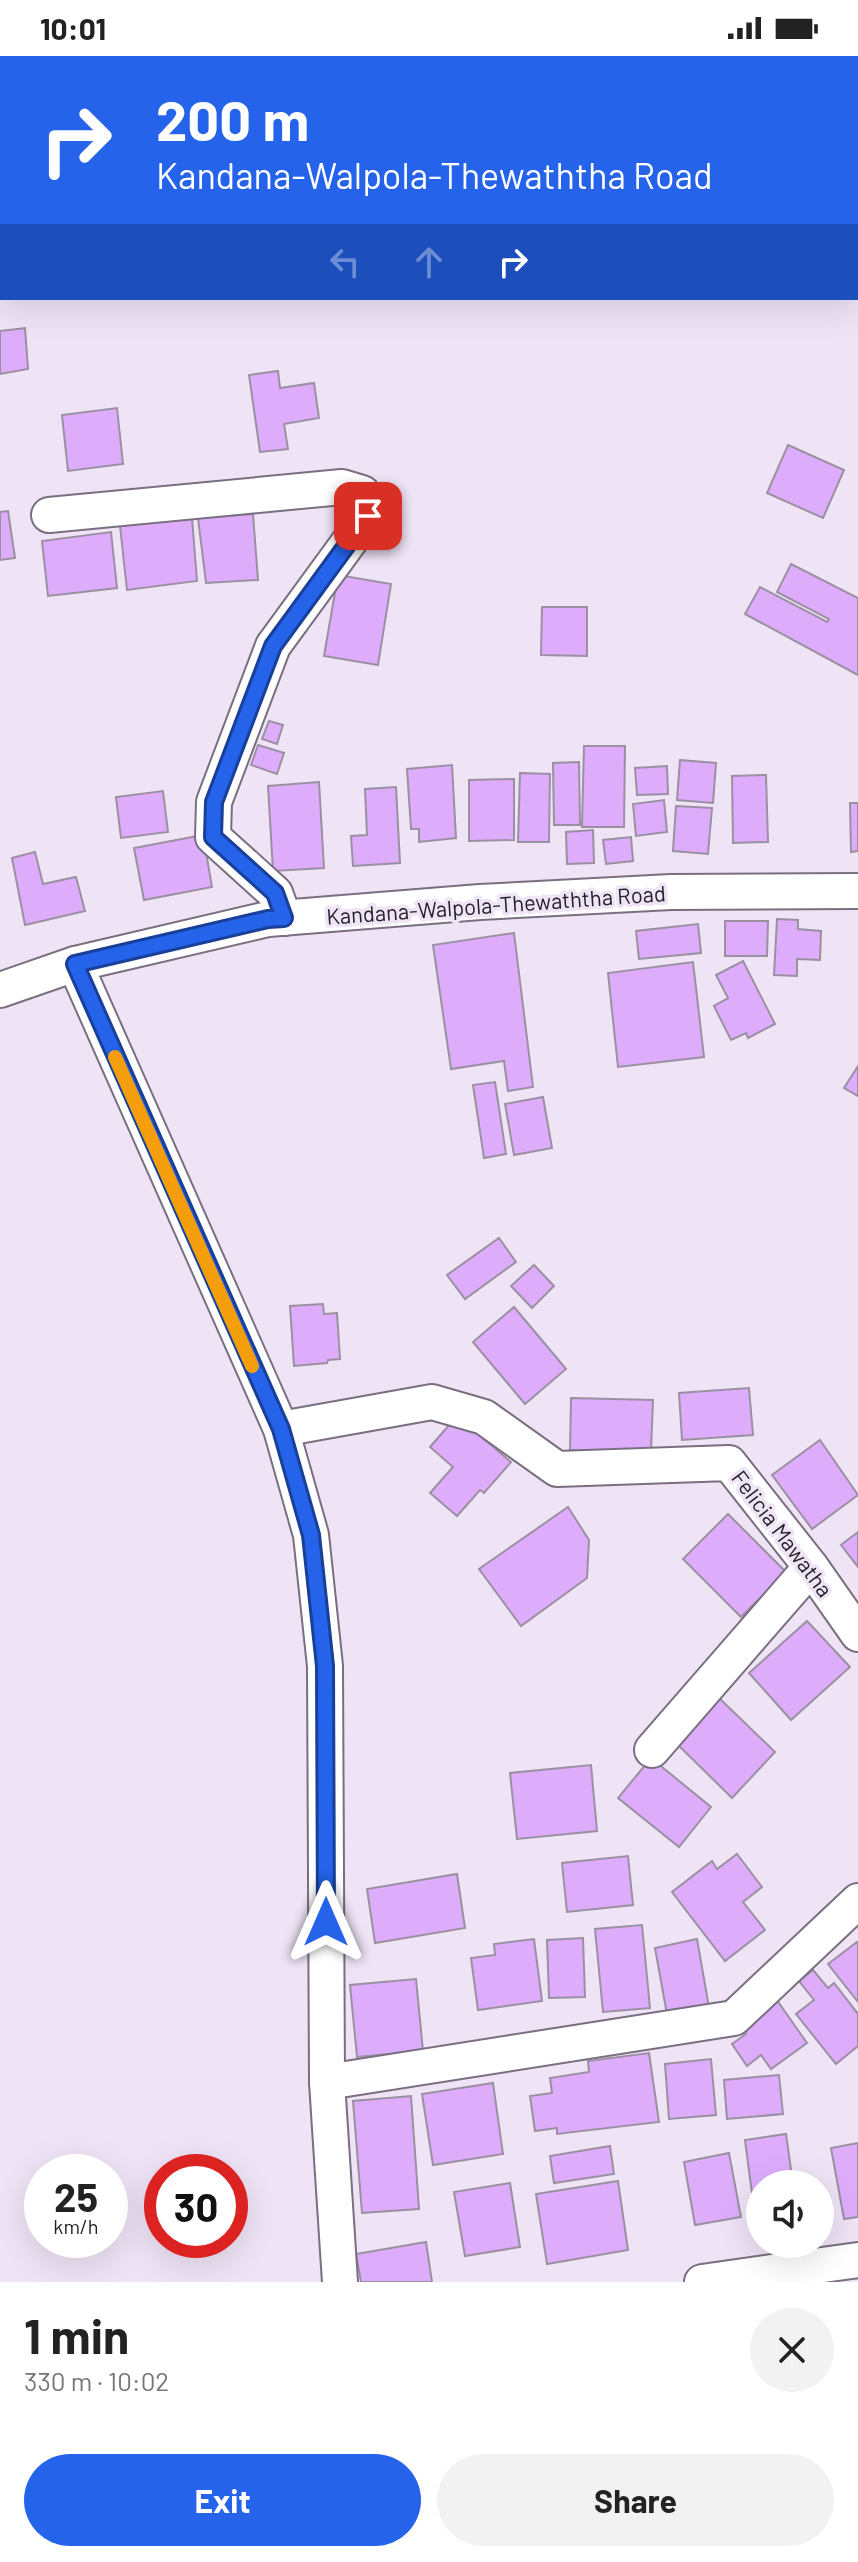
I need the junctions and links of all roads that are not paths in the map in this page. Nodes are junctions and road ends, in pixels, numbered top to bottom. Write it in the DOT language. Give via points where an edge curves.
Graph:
graph roads {
  1 [pos="49,515"];
  2 [pos="858,891"];
  3 [pos="284,918"];
  4 [pos="75,964"];
  5 [pos="0,990"];
  6 [pos="281,1429"];
  7 [pos="811,1567"];
  8 [pos="858,1634"];
  9 [pos="652,1750"];
  10 [pos="858,1901"];
  11 [pos="327,2082"];
  12 [pos="858,2260"];
  13 [pos="340,2282"];
  14 [pos="702,2282"];
  1 -- 3 [label="street" via="342,487 362,493 368,516 273,646 214,802 213,837 275,893"];
  2 -- 3 [label="street, Kandana-Walpola-Thewaththa Road" via="639,894"];
  3 -- 4 [label="street, Kandana-Walpola-Thewaththa Road"];
  4 -- 5 [label="street, Kandana-Walpola-Thewaththa Road"];
  4 -- 6 [label="street"];
  6 -- 7 [label="street, Felicia Mawatha" via="432,1402 484,1417 557,1469 729,1463"];
  6 -- 11 [label="street" via="311,1535 325,1666"];
  7 -- 8 [label="street, Felicia Mawatha"];
  7 -- 9 [label="street"];
  10 -- 11 [label="street" via="734,2018"];
  11 -- 13 [label="street"];
  12 -- 14 [label="street"];
}
